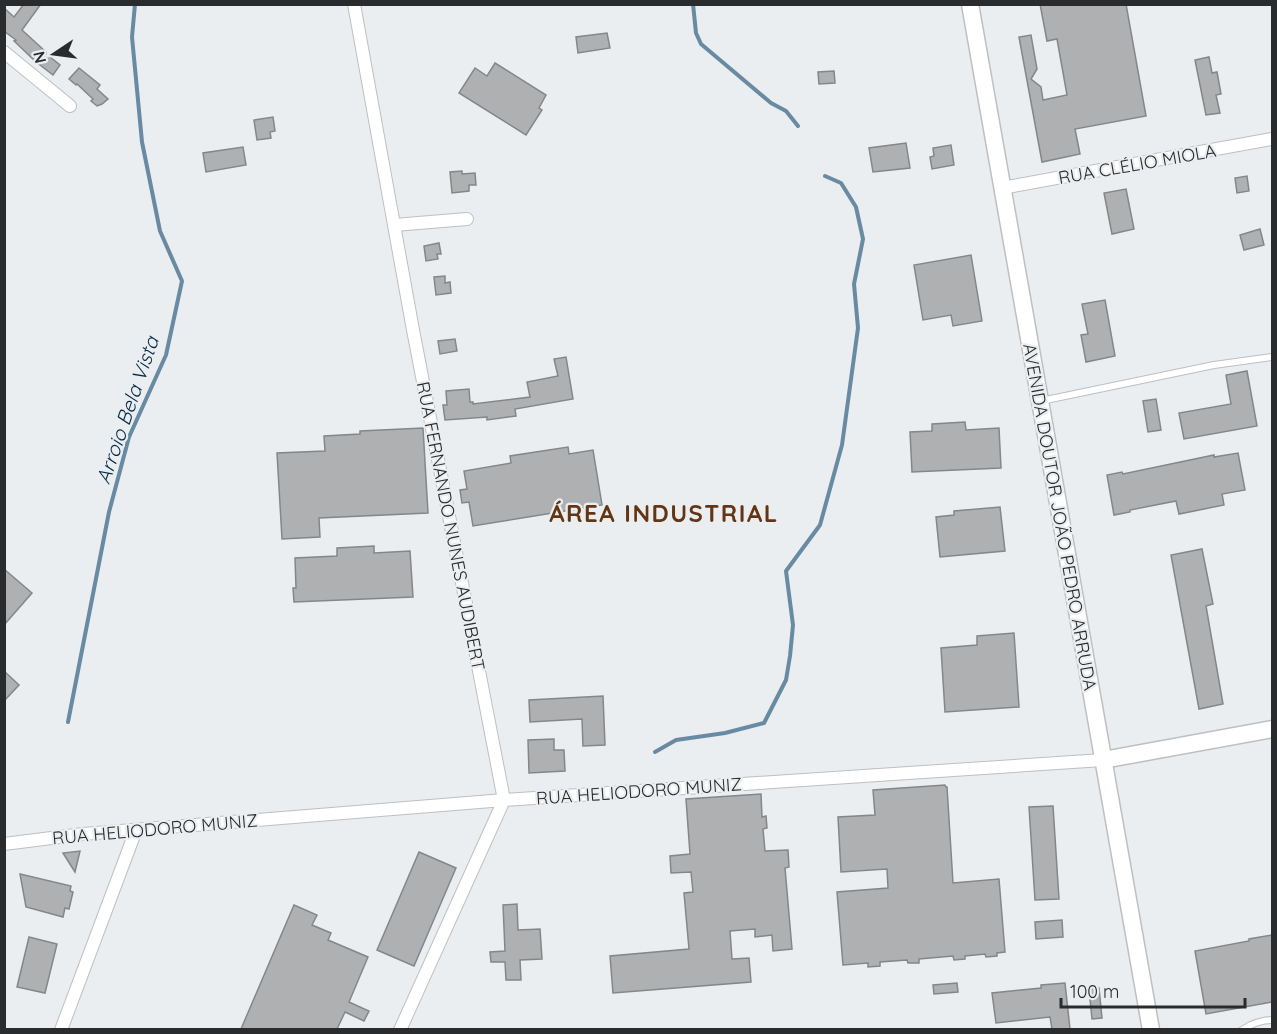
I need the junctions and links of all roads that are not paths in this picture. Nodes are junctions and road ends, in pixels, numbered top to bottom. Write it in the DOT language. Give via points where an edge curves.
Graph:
graph roads {
  1 [pos="354,4"];
  2 [pos="970,4"];
  3 [pos="4,52"];
  4 [pos="70,106"];
  5 [pos="1272,139"];
  6 [pos="1002,188"];
  7 [pos="467,219"];
  8 [pos="394,225"];
  9 [pos="1272,357"];
  10 [pos="1040,401"];
  11 [pos="1272,729"];
  12 [pos="1103,760"];
  13 [pos="504,800"];
  14 [pos="136,830"];
  15 [pos="4,844"];
  16 [pos="1272,1020"];
  17 [pos="61,1029"];
  18 [pos="400,1029"];
  19 [pos="1151,1029"];
  20 [pos="1242,1029"];
  1 -- 8 [label="street, RUA FERNANDO NUNES AUDIBERT"];
  2 -- 6 [label="main road, AVENIDA DOUTOR JOÃO PEDRO ARRUDA"];
  3 -- 4 [label="street"];
  5 -- 6 [label="street, RUA CLÉLIO MIOLA"];
  6 -- 10 [label="main road, AVENIDA DOUTOR JOÃO PEDRO ARRUDA"];
  7 -- 8 [label="street"];
  8 -- 13 [label="street, RUA FERNANDO NUNES AUDIBERT"];
  9 -- 10 [label="lane"];
  10 -- 12 [label="main road, AVENIDA DOUTOR JOÃO PEDRO ARRUDA"];
  11 -- 12 [label="main road, RUA HELIODORO MUNIZ"];
  12 -- 13 [label="street, RUA HELIODORO MUNIZ"];
  12 -- 19 [label="main road, AVENIDA DOUTOR JOÃO PEDRO ARRUDA"];
  13 -- 14 [label="street, RUA HELIODORO MUNIZ"];
  13 -- 18 [label="street"];
  14 -- 15 [label="street, RUA HELIODORO MUNIZ"];
  14 -- 17 [label="street"];
  16 -- 20 [label="lane"];
}
